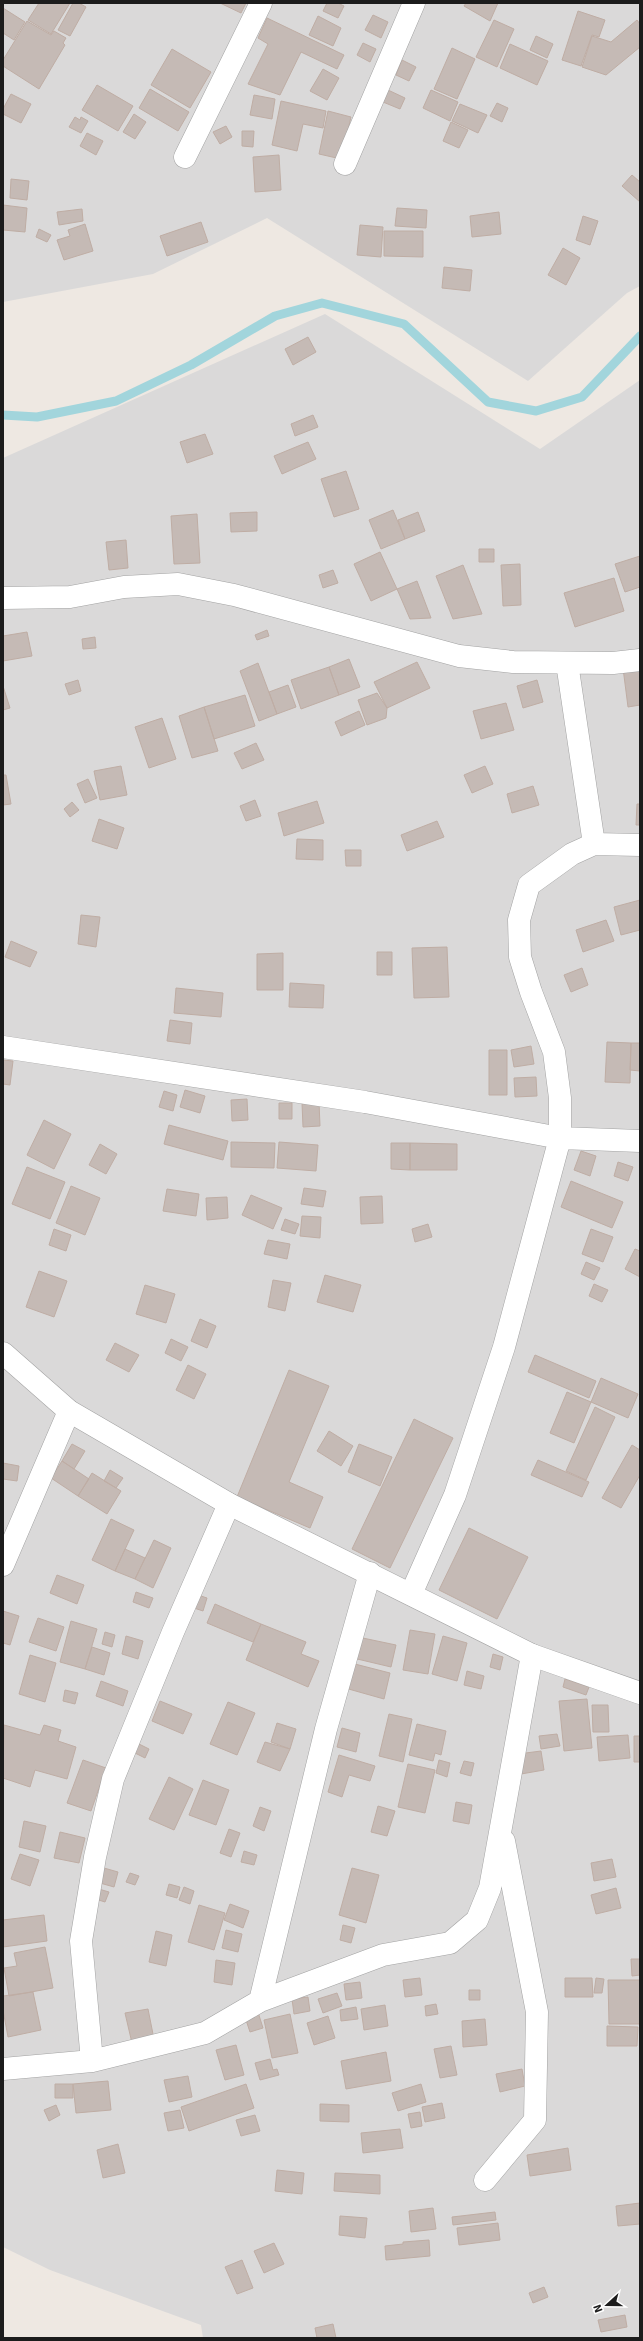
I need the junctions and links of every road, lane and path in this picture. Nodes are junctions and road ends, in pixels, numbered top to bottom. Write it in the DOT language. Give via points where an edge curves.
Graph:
graph roads {
  1 [pos="260,3"];
  2 [pos="414,3"];
  3 [pos="185,157"];
  4 [pos="345,164"];
  5 [pos="3,598"];
  6 [pos="640,660"];
  7 [pos="567,663"];
  8 [pos="594,844"];
  9 [pos="640,846"];
  10 [pos="3,1047"];
  11 [pos="560,1138"];
  12 [pos="640,1140"];
  13 [pos="3,1353"];
  14 [pos="69,1411"];
  15 [pos="229,1504"];
  16 [pos="3,1565"];
  17 [pos="370,1573"];
  18 [pos="411,1594"];
  19 [pos="532,1655"];
  20 [pos="640,1693"];
  21 [pos="502,1830"];
  22 [pos="260,2001"];
  23 [pos="92,2061"];
  24 [pos="3,2069"];
  25 [pos="485,2180"];
  1 -- 3 [label="street"];
  2 -- 4 [label="street"];
  5 -- 7 [label="street" via="70,597 124,588 178,584 234,595 459,656 513,662"];
  6 -- 7 [label="street"];
  7 -- 8 [label="street"];
  8 -- 9 [label="street"];
  8 -- 11 [label="street" via="572,854 529,885 519,920 520,957 554,1052 560,1098"];
  10 -- 11 [label="street" via="365,1102"];
  11 -- 12 [label="street"];
  11 -- 18 [label="street" via="499,1362 455,1495"];
  13 -- 14 [label="street"];
  14 -- 15 [label="street"];
  14 -- 16 [label="street"];
  15 -- 17 [label="street"];
  15 -- 23 [label="street" via="113,1779 95,1857 81,1941"];
  17 -- 18 [label="street"];
  17 -- 22 [label="street" via="326,1729"];
  18 -- 19 [label="street"];
  19 -- 20 [label="street"];
  19 -- 21 [label="street"];
  21 -- 22 [label="street" via="490,1888 477,1920 450,1943 383,1955"];
  21 -- 25 [label="street" via="537,2012 535,2120"];
  22 -- 23 [label="street" via="205,2033"];
  23 -- 24 [label="street"];
}
